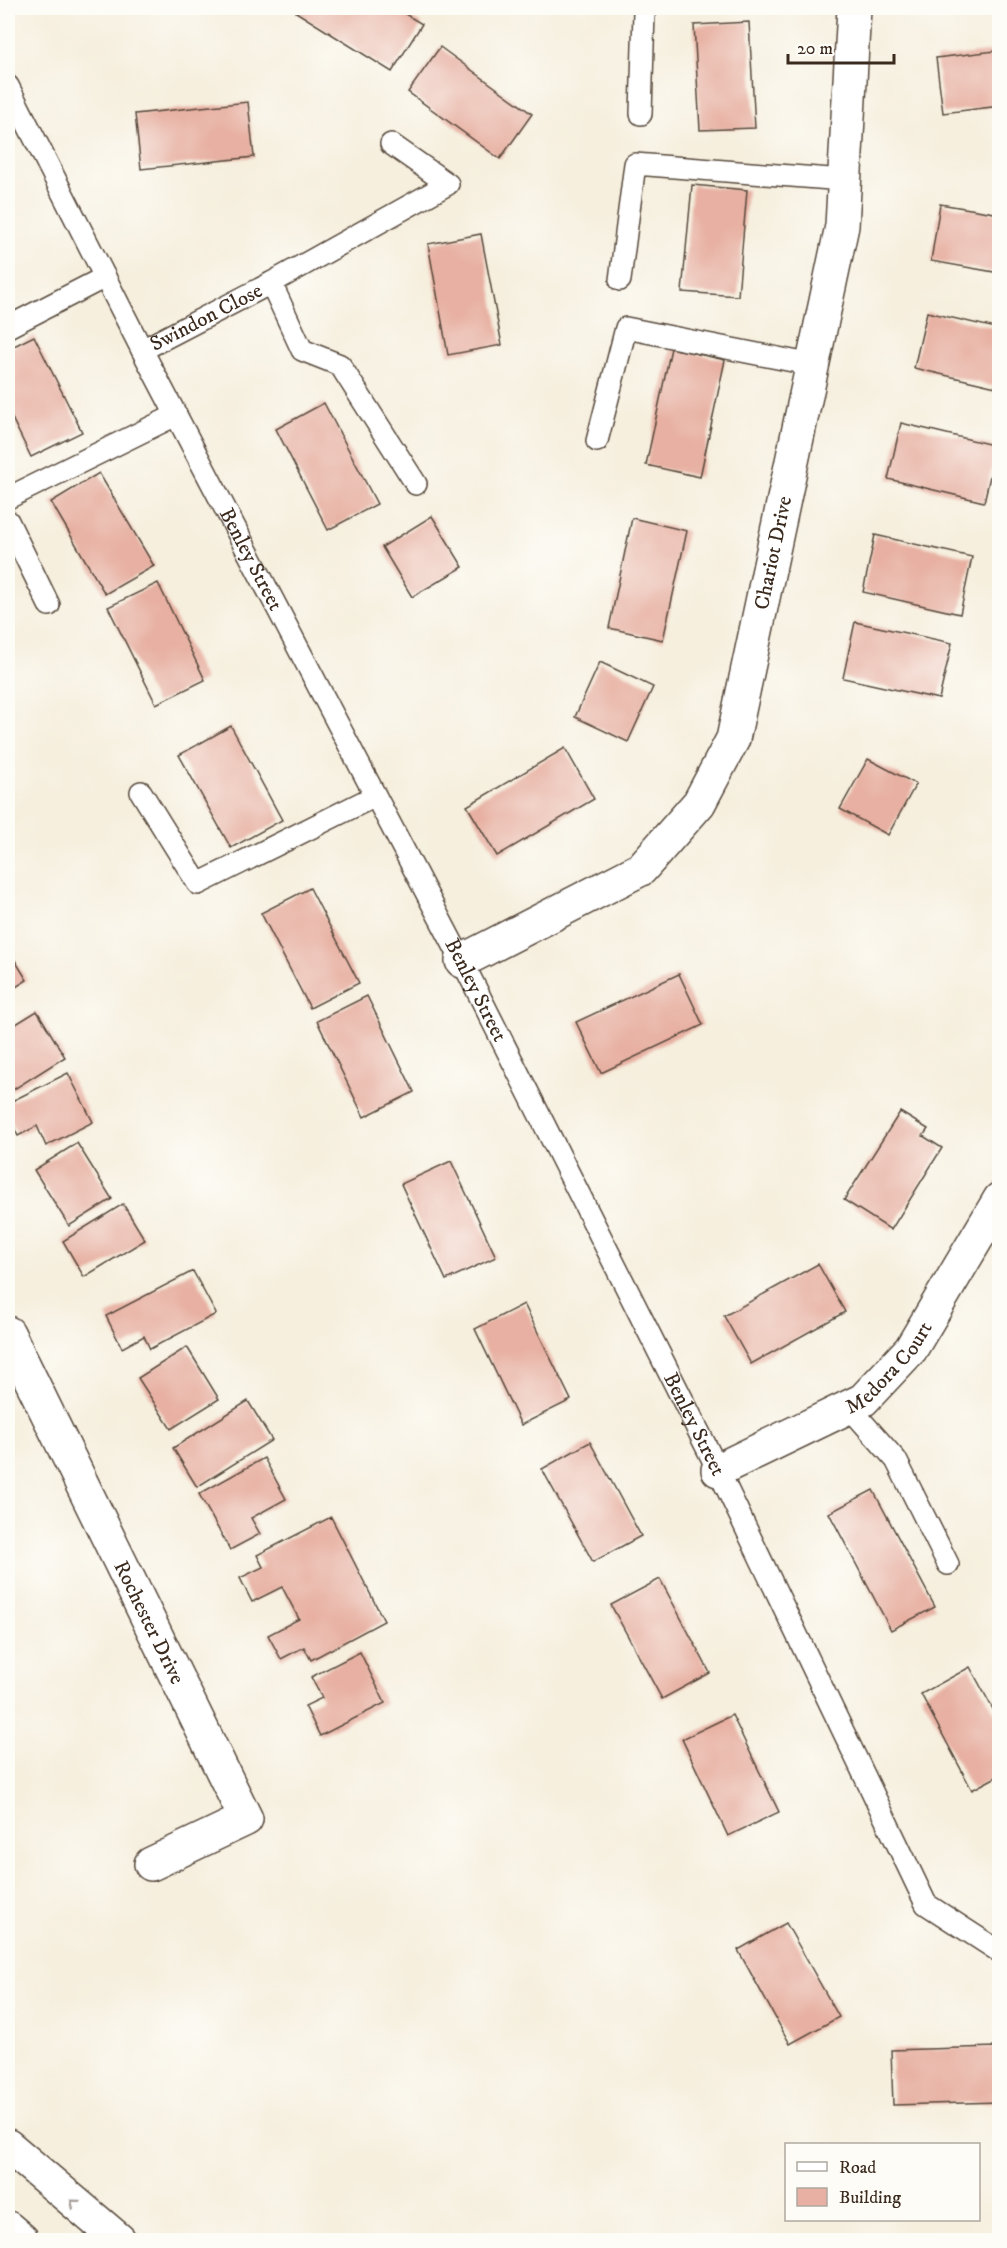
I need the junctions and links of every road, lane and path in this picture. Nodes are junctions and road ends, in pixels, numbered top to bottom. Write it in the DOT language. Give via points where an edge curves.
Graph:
graph roads {
  1 [pos="648,8"];
  2 [pos="854,8"];
  3 [pos="8,86"];
  4 [pos="642,114"];
  5 [pos="391,144"];
  6 [pos="844,180"];
  7 [pos="105,277"];
  8 [pos="620,280"];
  9 [pos="271,283"];
  10 [pos="8,327"];
  11 [pos="142,350"];
  12 [pos="813,365"];
  13 [pos="176,415"];
  14 [pos="597,441"];
  15 [pos="416,484"];
  16 [pos="8,498"];
  17 [pos="8,521"];
  18 [pos="49,605"];
  19 [pos="141,792"];
  20 [pos="375,796"];
  21 [pos="462,961"];
  22 [pos="999,1199"];
  23 [pos="8,1333"];
  24 [pos="849,1407"];
  25 [pos="718,1470"];
  26 [pos="948,1564"];
  27 [pos="151,1864"];
  28 [pos="999,1952"];
  29 [pos="8,2146"];
  30 [pos="8,2228"];
  31 [pos="22,2241"];
  32 [pos="119,2241"];
  1 -- 4 [label="lane" via="644,12"];
  2 -- 6 [label="street, Chariot Drive"];
  3 -- 7 [label="lane, Benley Street"];
  5 -- 9 [label="lane, Swindon Close" via="448,184"];
  6 -- 8 [label="lane" via="635,164"];
  6 -- 12 [label="street, Chariot Drive" via="842,226"];
  7 -- 10 [label="lane"];
  7 -- 11 [label="lane, Benley Street"];
  9 -- 11 [label="lane, Swindon Close"];
  9 -- 15 [label="lane" via="302,350 340,366"];
  11 -- 13 [label="lane, Benley Street"];
  12 -- 14 [label="lane" via="626,328"];
  12 -- 21 [label="street, Chariot Drive" via="733,739 699,803 641,869"];
  13 -- 16 [label="lane"];
  13 -- 20 [label="lane, Benley Street"];
  17 -- 18 [label="lane"];
  19 -- 20 [label="lane" via="198,884"];
  20 -- 21 [label="lane, Benley Street"];
  21 -- 25 [label="lane, Benley Street"];
  22 -- 24 [label="street, Medora Court" via="911,1349 863,1400"];
  23 -- 27 [label="street, Rochester Drive" via="246,1819"];
  24 -- 25 [label="street, Medora Court"];
  24 -- 26 [label="lane" via="896,1460"];
  25 -- 28 [label="lane, Benley Street" via="926,1904"];
  32 -- 29 [label="street, one-way"];
  30 -- 31 [label="street"];
}
